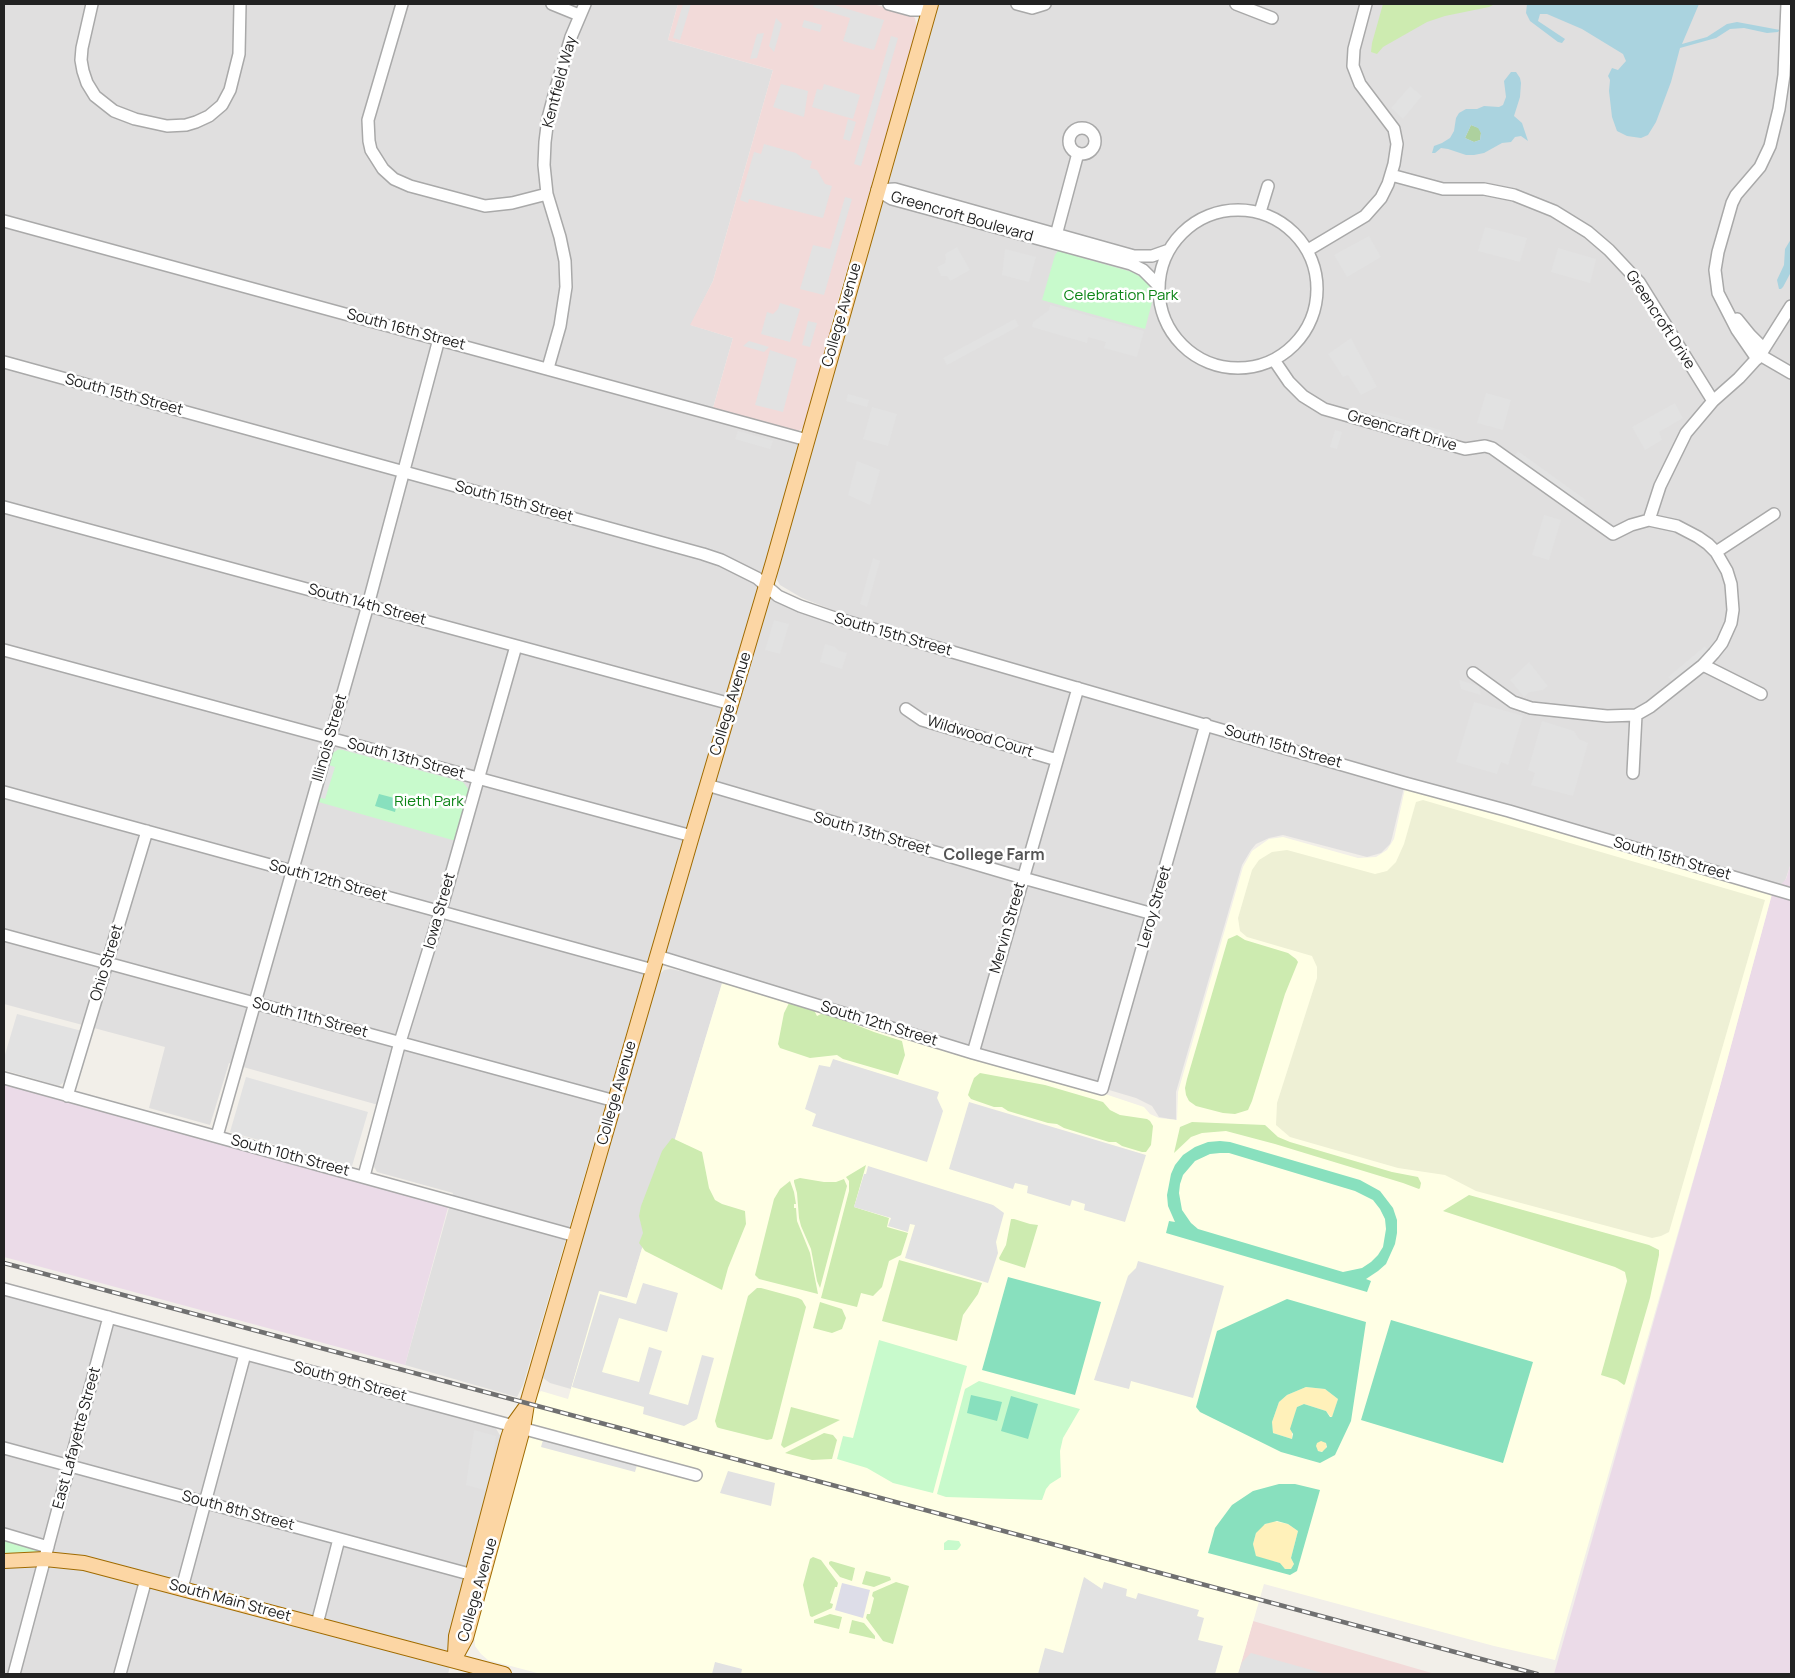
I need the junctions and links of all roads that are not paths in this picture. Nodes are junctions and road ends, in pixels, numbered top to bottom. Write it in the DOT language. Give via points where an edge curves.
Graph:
graph roads {
  1 [pos="92,4"];
  2 [pos="240,4"];
  3 [pos="402,4"];
  4 [pos="552,4"];
  5 [pos="585,4"];
  6 [pos="889,4"];
  7 [pos="1017,4"];
  8 [pos="1045,4"];
  9 [pos="1236,4"];
  10 [pos="1366,4"];
  11 [pos="1787,4"];
  12 [pos="927,6"];
  13 [pos="579,15"];
  14 [pos="1272,18"];
  15 [pos="1078,153"];
  16 [pos="1391,175"];
  17 [pos="1268,186"];
  18 [pos="878,190"];
  19 [pos="547,194"];
  20 [pos="1260,212"];
  21 [pos="4,221"];
  22 [pos="1055,239"];
  23 [pos="1168,250"];
  24 [pos="1308,250"];
  25 [pos="1159,286"];
  26 [pos="1791,306"];
  27 [pos="439,339"];
  28 [pos="1760,354"];
  29 [pos="1274,360"];
  30 [pos="4,362"];
  31 [pos="548,368"];
  32 [pos="1791,373"];
  33 [pos="1713,401"];
  34 [pos="808,440"];
  35 [pos="404,472"];
  36 [pos="4,507"];
  37 [pos="1774,514"];
  38 [pos="1649,520"];
  39 [pos="1716,552"];
  40 [pos="766,585"];
  41 [pos="368,605"];
  42 [pos="516,646"];
  43 [pos="4,650"];
  44 [pos="1703,665"];
  45 [pos="1473,673"];
  46 [pos="1078,688"];
  47 [pos="1761,694"];
  48 [pos="731,704"];
  49 [pos="906,709"];
  50 [pos="1636,715"];
  51 [pos="1206,724"];
  52 [pos="331,738"];
  53 [pos="1057,760"];
  54 [pos="1633,773"];
  55 [pos="478,779"];
  56 [pos="707,785"];
  57 [pos="4,792"];
  58 [pos="147,831"];
  59 [pos="692,836"];
  60 [pos="292,871"];
  61 [pos="1023,878"];
  62 [pos="1791,894"];
  63 [pos="440,912"];
  64 [pos="1153,914"];
  65 [pos="4,935"];
  66 [pos="657,956"];
  67 [pos="107,962"];
  68 [pos="653,970"];
  69 [pos="254,1003"];
  70 [pos="400,1042"];
  71 [pos="973,1052"];
  72 [pos="4,1078"];
  73 [pos="1102,1089"];
  74 [pos="67,1096"];
  75 [pos="615,1101"];
  76 [pos="217,1136"];
  77 [pos="364,1176"];
  78 [pos="576,1236"];
  79 [pos="4,1289"];
  80 [pos="109,1317"];
  81 [pos="245,1354"];
  82 [pos="518,1428"];
  83 [pos="4,1448"];
  84 [pos="70,1466"];
  85 [pos="696,1475"];
  86 [pos="204,1502"];
  87 [pos="4,1534"];
  88 [pos="340,1538"];
  89 [pos="47,1553"];
  90 [pos="4,1562"];
  91 [pos="473,1575"];
  92 [pos="146,1578"];
  93 [pos="182,1588"];
  94 [pos="317,1624"];
  95 [pos="454,1660"];
  96 [pos="14,1674"];
  97 [pos="120,1674"];
  98 [pos="504,1674"];
  1 -- 2 [label="street" via="82,48 87,83 95,96 114,111 167,126 196,122 222,104 230,90 240,54"];
  3 -- 19 [label="street" via="368,120 371,150 383,170 410,186 484,206"];
  4 -- 13 [label="street"];
  5 -- 13 [label="street, Kentfield Way"];
  6 -- 12 [label="street" via="911,10"];
  7 -- 8 [label="street" via="1032,8"];
  9 -- 14 [label="street"];
  10 -- 16 [label="street" via="1354,49 1353,66 1360,84 1394,128 1397,144"];
  11 -- 28 [label="street" via="1782,92 1770,146 1760,167 1732,203 1718,252 1715,279 1718,293 1737,330"];
  12 -- 18 [label="main road, College Avenue"];
  13 -- 19 [label="street, Kentfield Way" via="548,118 545,147"];
  15 -- 22 [label="street"];
  16 -- 24 [label="street" via="1381,198 1365,216"];
  16 -- 33 [label="street, Greencroft Drive" via="1437,188 1484,189 1514,195 1554,210 1588,232 1610,250 1639,282"];
  17 -- 20 [label="street"];
  18 -- 22 [label="street, Greencroft Boulevard" via="895,189"];
  18 -- 34 [label="main road, College Avenue"];
  19 -- 31 [label="street, Kentfield Way" via="565,261 566,287 560,326"];
  20 -- 23 [label="street" via="1234,209 1203,217 1189,226"];
  20 -- 24 [label="street" via="1287,226"];
  21 -- 27 [label="street, South 16th Street"];
  22 -- 23 [label="street, Greencroft Boulevard" via="1139,257"];
  22 -- 25 [label="street, Greencroft Boulevard" via="1136,266"];
  23 -- 25 [label="street"];
  24 -- 29 [label="street" via="1317,281 1312,317 1300,339"];
  25 -- 29 [label="street" via="1168,326 1180,343 1198,358 1236,368 1253,367"];
  26 -- 28 [label="street"];
  27 -- 31 [label="street, South 16th Street"];
  27 -- 35 [label="street, Illinois Street"];
  28 -- 32 [label="street"];
  28 -- 33 [label="street"];
  29 -- 38 [label="street, Greencraft Drive" via="1303,396 1324,409 1465,449 1492,448 1614,534"];
  30 -- 35 [label="street, South 15th Street"];
  31 -- 34 [label="street, South 16th Street"];
  33 -- 38 [label="street" via="1677,447"];
  34 -- 40 [label="main road, College Avenue"];
  35 -- 40 [label="street, South 15th Street" via="703,554 740,568"];
  35 -- 41 [label="street, Illinois Street"];
  36 -- 41 [label="street, South 14th Street"];
  37 -- 39 [label="street"];
  38 -- 39 [label="street" via="1687,531"];
  39 -- 44 [label="street" via="1729,577 1733,610 1722,643"];
  40 -- 46 [label="street, South 15th Street" via="778,596 817,612"];
  40 -- 48 [label="main road, College Avenue"];
  41 -- 42 [label="street, South 14th Street"];
  41 -- 52 [label="street, Illinois Street"];
  42 -- 48 [label="street, South 14th Street"];
  42 -- 55 [label="street, Iowa Street"];
  43 -- 52 [label="street, South 13th Street"];
  44 -- 47 [label="street"];
  44 -- 50 [label="street"];
  45 -- 50 [label="street" via="1513,702 1531,708 1607,716"];
  46 -- 51 [label="street, South 15th Street"];
  46 -- 53 [label="street, Mervin Street"];
  48 -- 56 [label="main road, College Avenue"];
  49 -- 53 [label="street, Wildwood Court" via="922,720"];
  50 -- 54 [label="street"];
  51 -- 62 [label="street, South 15th Street"];
  51 -- 64 [label="street, Leroy Street"];
  52 -- 55 [label="street, South 13th Street"];
  52 -- 60 [label="street, Illinois Street"];
  53 -- 61 [label="street, Mervin Street"];
  55 -- 59 [label="street, South 13th Street"];
  55 -- 63 [label="street, Iowa Street"];
  56 -- 59 [label="main road, College Avenue"];
  56 -- 61 [label="street, South 13th Street"];
  57 -- 58 [label="street, South 12th Street"];
  58 -- 60 [label="street, South 12th Street"];
  58 -- 67 [label="street, Ohio Street"];
  59 -- 66 [label="main road, College Avenue"];
  60 -- 63 [label="street, South 12th Street"];
  60 -- 69 [label="street, Illinois Street"];
  61 -- 64 [label="street, South 13th Street"];
  61 -- 71 [label="street, Mervin Street"];
  63 -- 68 [label="street, South 12th Street"];
  63 -- 70 [label="street, Iowa Street"];
  64 -- 73 [label="street, Leroy Street"];
  65 -- 67 [label="street, South 11th Street"];
  66 -- 68 [label="main road, College Avenue"];
  66 -- 71 [label="street, South 12th Street"];
  67 -- 69 [label="street, South 11th Street"];
  67 -- 74 [label="street, Ohio Street"];
  68 -- 75 [label="main road, College Avenue"];
  69 -- 70 [label="street, South 11th Street"];
  69 -- 76 [label="street, Illinois Street"];
  70 -- 75 [label="street, South 11th Street"];
  70 -- 77 [label="street, Iowa Street"];
  71 -- 73 [label="street, South 12th Street"];
  72 -- 74 [label="street, South 10th Street"];
  74 -- 76 [label="street, South 10th Street"];
  75 -- 78 [label="main road, College Avenue"];
  76 -- 77 [label="street, South 10th Street"];
  77 -- 78 [label="street, South 10th Street"];
  78 -- 82 [label="main road, College Avenue" via="528,1404"];
  79 -- 80 [label="street, South 9th Street"];
  80 -- 81 [label="street, South 9th Street"];
  80 -- 84 [label="street, East Lafayette Street"];
  81 -- 82 [label="street, South 9th Street"];
  81 -- 86 [label="street"];
  82 -- 85 [label="street, South 9th Street"];
  82 -- 91 [label="main road, College Avenue"];
  82 -- 95 [label="main road, College Avenue" via="466,1638"];
  83 -- 84 [label="street, South 8th Street"];
  84 -- 86 [label="street, South 8th Street"];
  84 -- 89 [label="street, East Lafayette Street"];
  86 -- 88 [label="street, South 8th Street"];
  86 -- 93 [label="street"];
  87 -- 89 [label="street"];
  88 -- 91 [label="street, South 8th Street"];
  88 -- 94 [label="street"];
  89 -- 90 [label="main road, South Main Street"];
  89 -- 92 [label="main road, South Main Street"];
  89 -- 96 [label="street, East Lafayette Street"];
  91 -- 95 [label="main road, College Avenue" via="456,1636"];
  92 -- 93 [label="main road, South Main Street"];
  92 -- 97 [label="street"];
  93 -- 94 [label="main road, South Main Street"];
  94 -- 95 [label="main road, South Main Street"];
  95 -- 98 [label="main road, South Main Street"];
}
